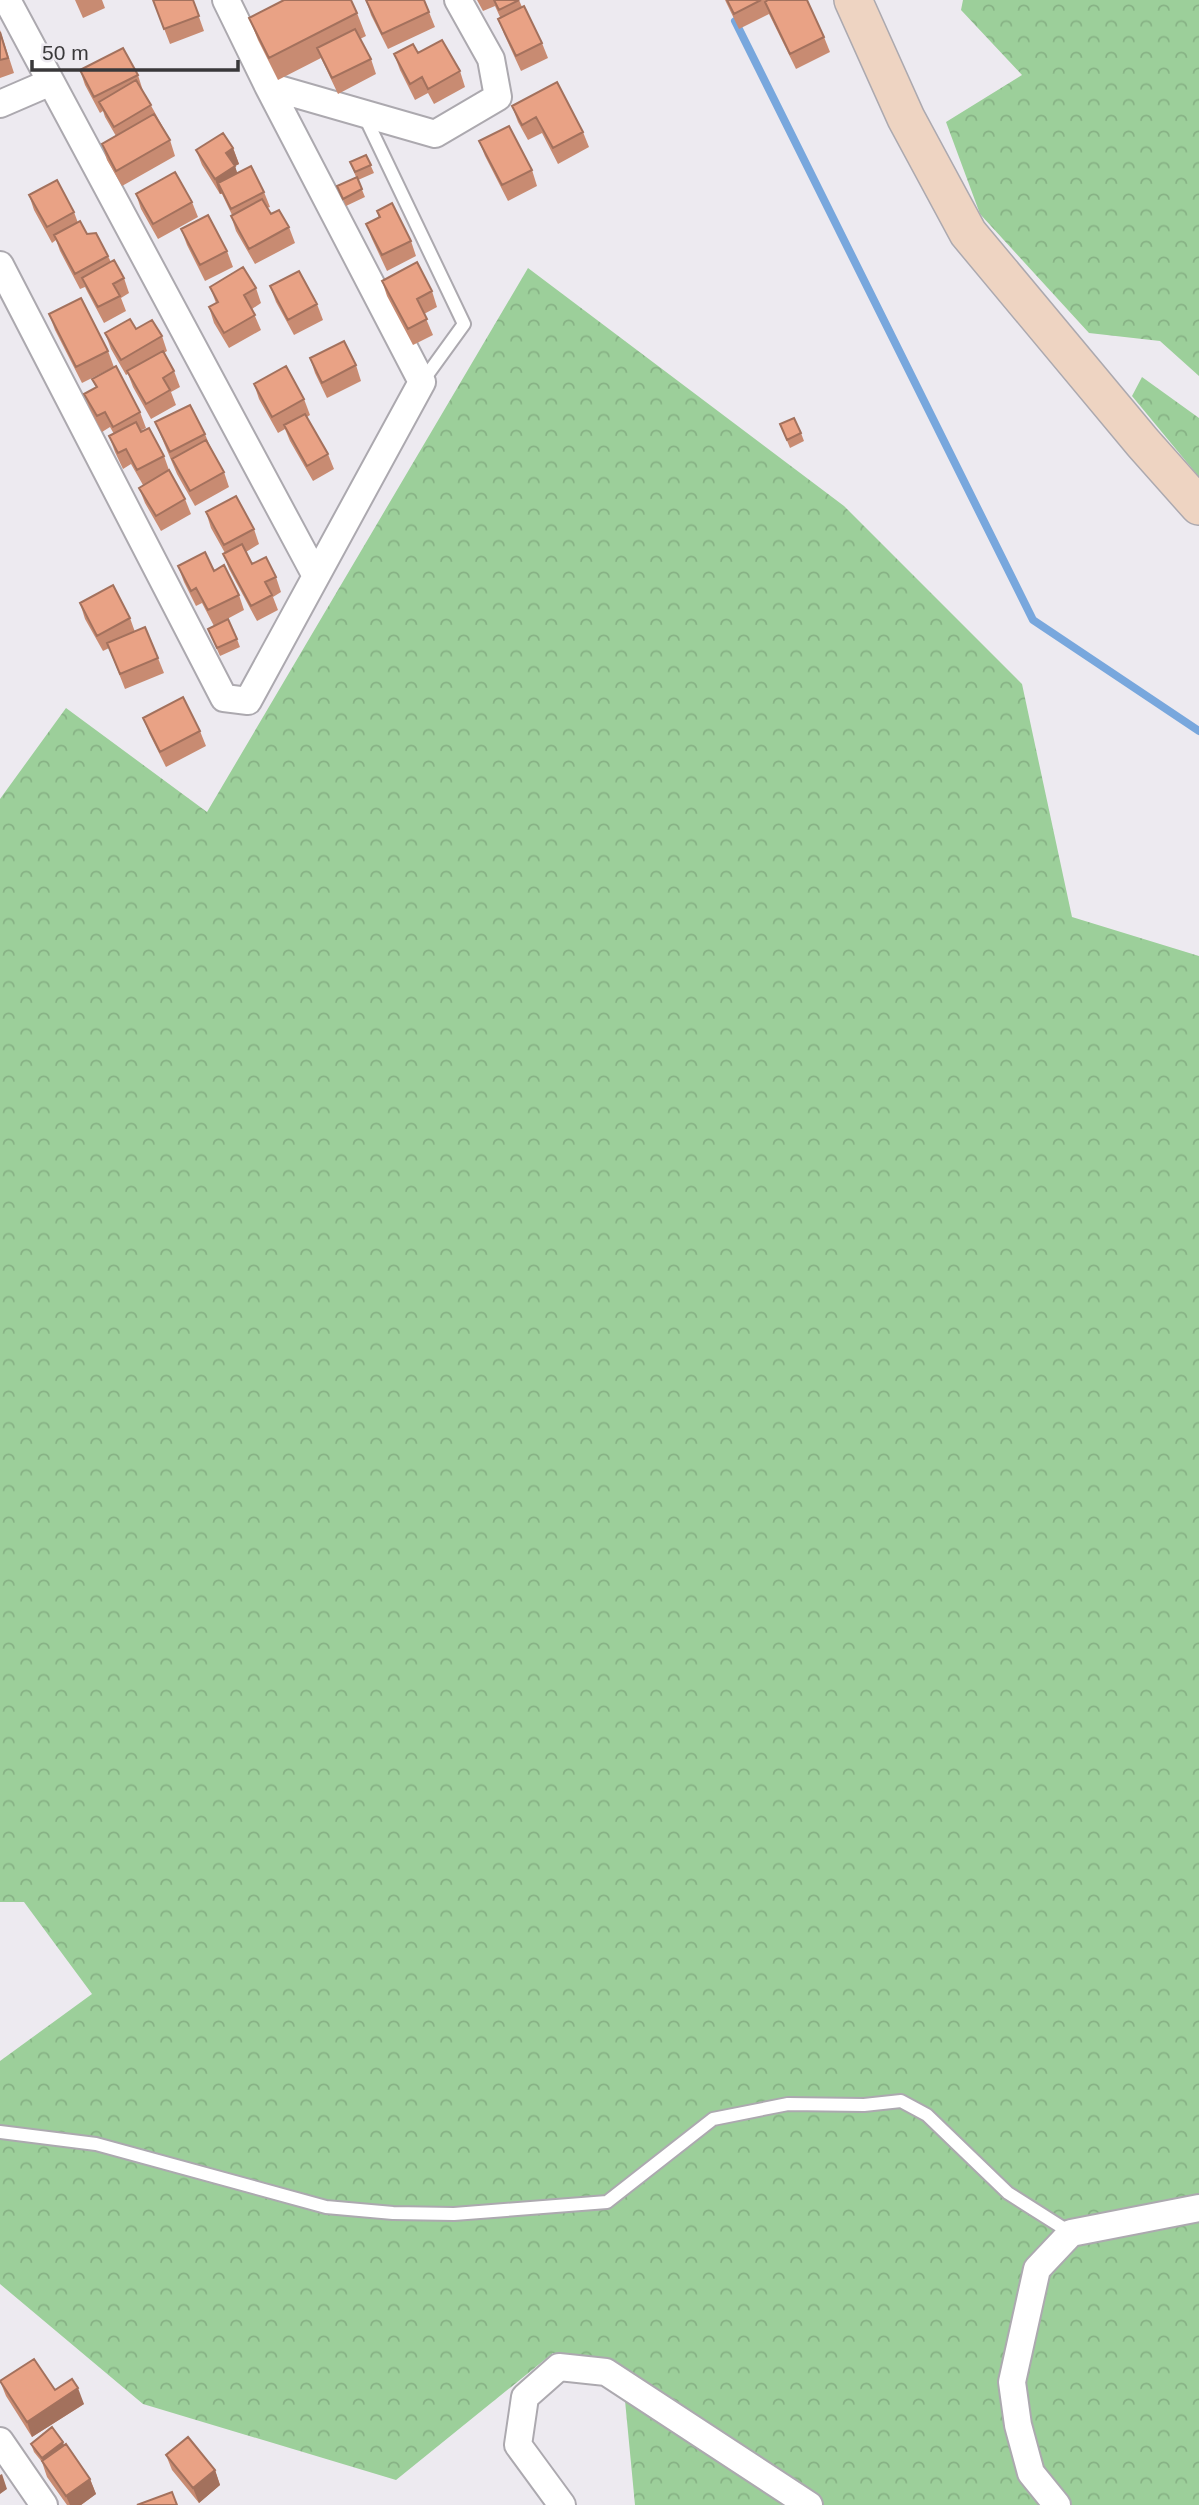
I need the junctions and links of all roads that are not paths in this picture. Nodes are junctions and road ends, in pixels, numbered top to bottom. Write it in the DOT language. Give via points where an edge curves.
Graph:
graph roads {
  1 [pos="7,0"];
  2 [pos="226,0"];
  3 [pos="458,0"];
  4 [pos="853,0"];
  5 [pos="51,82"];
  6 [pos="268,86"];
  7 [pos="0,104"];
  8 [pos="363,113"];
  9 [pos="0,265"];
  10 [pos="422,382"];
  11 [pos="1199,506"];
  12 [pos="316,576"];
  13 [pos="0,2132"];
  14 [pos="1199,2208"];
  15 [pos="1071,2234"];
  16 [pos="0,2441"];
  17 [pos="44,2505"];
  18 [pos="562,2505"];
  19 [pos="809,2505"];
  20 [pos="1057,2505"];
  1 -- 5 [label="street"];
  2 -- 6 [label="street"];
  3 -- 8 [label="street" via="491,59 498,97 435,134"];
  4 -- 11 [label="street" via="906,118 968,233"];
  5 -- 7 [label="street"];
  5 -- 12 [label="street"];
  6 -- 8 [label="street"];
  6 -- 10 [label="street"];
  8 -- 10 [label="lane" via="464,324"];
  9 -- 12 [label="street" via="224,698 248,701"];
  10 -- 12 [label="street"];
  13 -- 15 [label="lane" via="96,2144 327,2207 454,2214 607,2202 713,2119 788,2104 901,2101 927,2115 1008,2193"];
  14 -- 15 [label="street"];
  15 -- 20 [label="street" via="1037,2269 1012,2382 1017,2425 1031,2473"];
  16 -- 17 [label="street"];
  18 -- 19 [label="street" via="518,2445 525,2398 559,2367 606,2372"];
}
